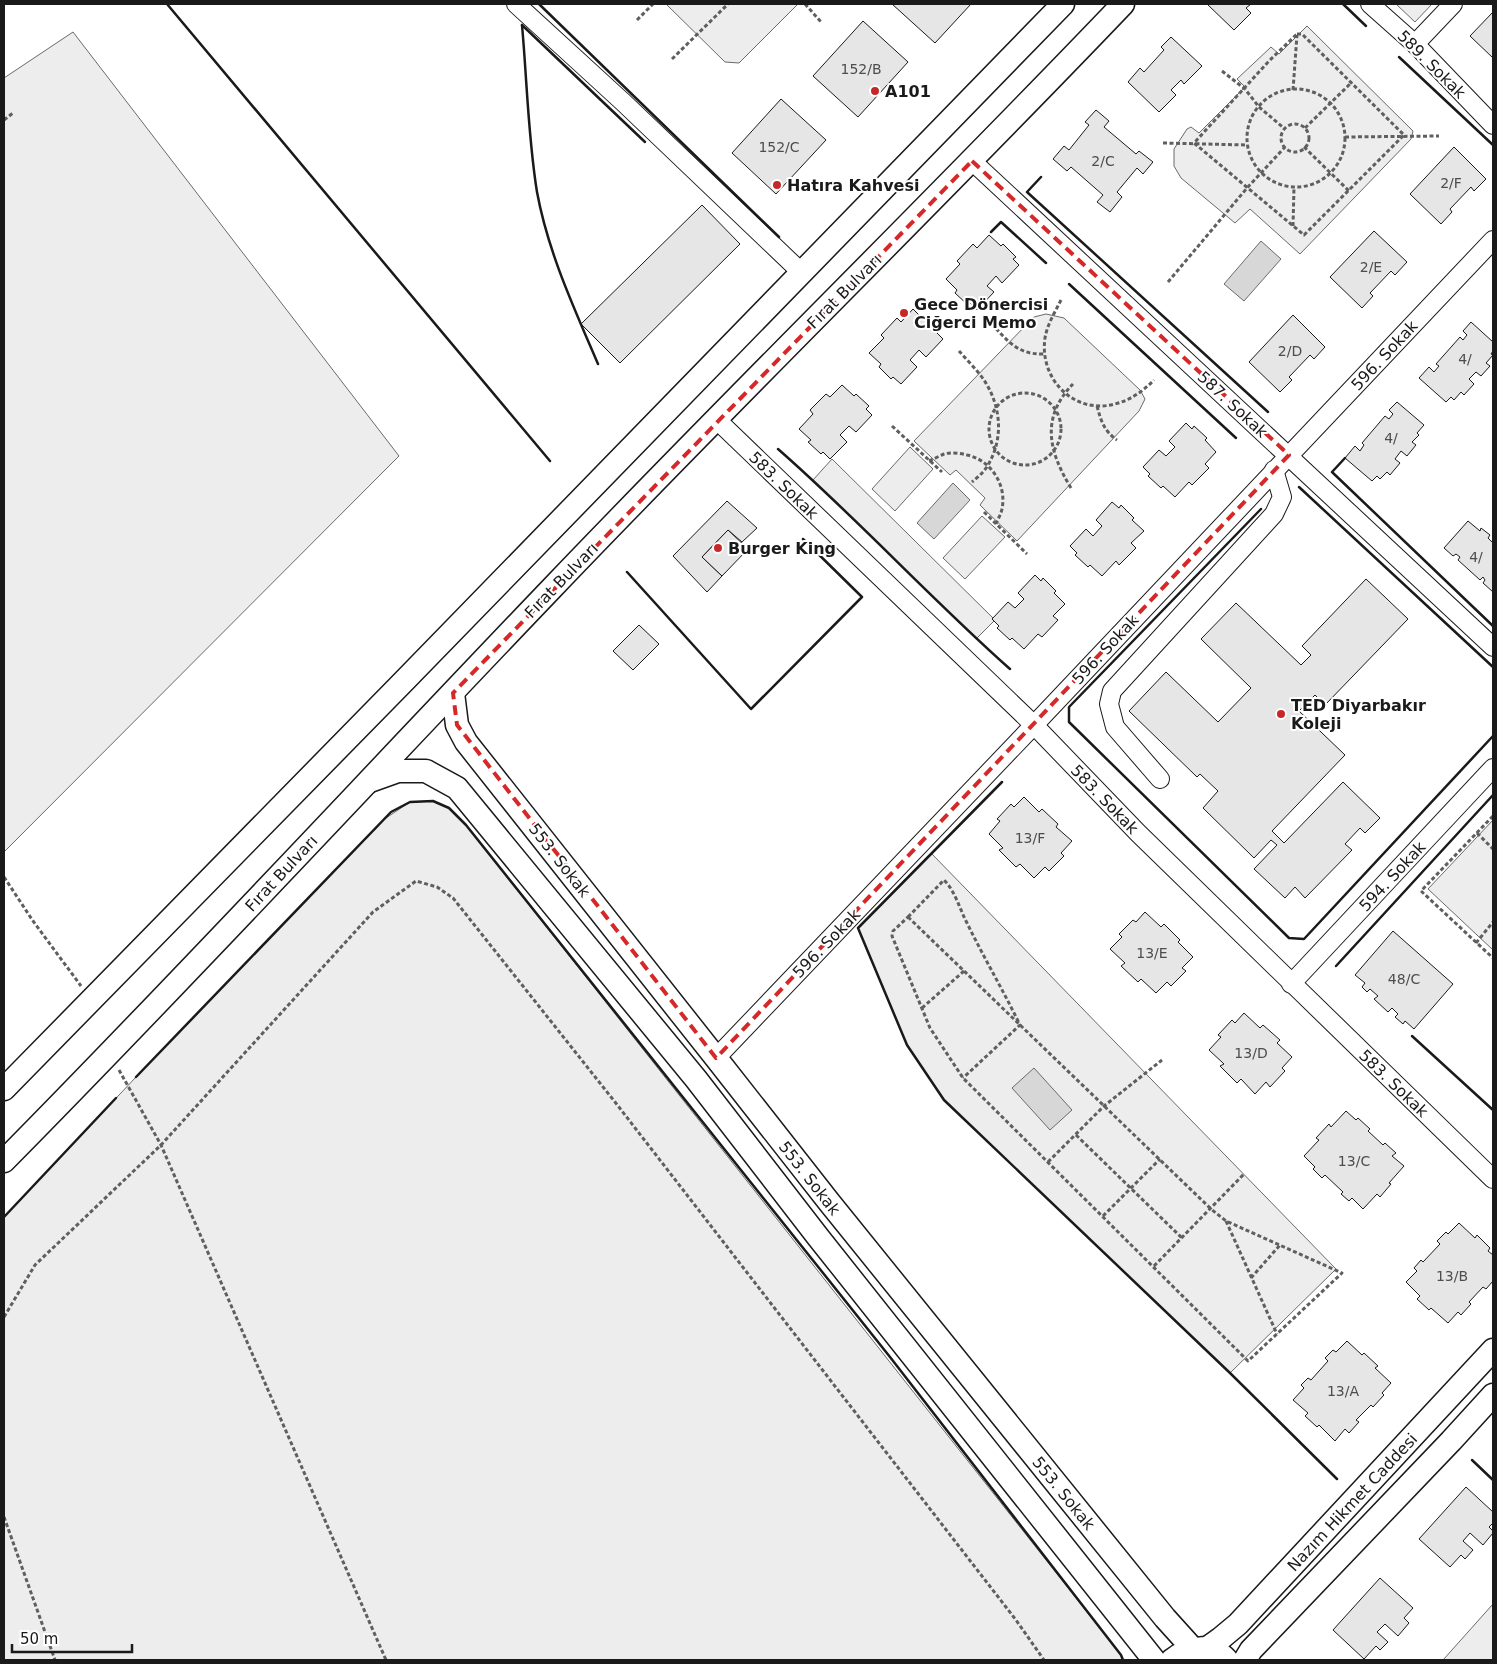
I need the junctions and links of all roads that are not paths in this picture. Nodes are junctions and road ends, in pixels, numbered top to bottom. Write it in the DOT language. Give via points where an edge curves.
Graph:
graph roads {
  1 [pos="516,4"];
  2 [pos="1063,4"];
  3 [pos="1124,4"];
  4 [pos="1370,4"];
  5 [pos="1453,4"];
  6 [pos="1415,44"];
  7 [pos="1493,125"];
  8 [pos="972,161"];
  9 [pos="1493,240"];
  10 [pos="802,272"];
  11 [pos="717,420"];
  12 [pos="1289,455"];
  13 [pos="1274,470"];
  14 [pos="1493,647"];
  15 [pos="453,693"];
  16 [pos="1034,725"];
  17 [pos="1493,768"];
  18 [pos="1160,779"];
  19 [pos="367,782"];
  20 [pos="1291,984"];
  21 [pos="716,1058"];
  22 [pos="4,1089"];
  23 [pos="4,1161"];
  24 [pos="1493,1179"];
  25 [pos="1493,1350"];
  26 [pos="1493,1396"];
  27 [pos="1200,1648"];
  28 [pos="1154,1660"];
  29 [pos="1172,1660"];
  30 [pos="1227,1660"];
  31 [pos="1246,1660"];
  1 -- 10 [label="street"];
  2 -- 10 [label="main road"];
  3 -- 8 [label="main road, Fırat Bulvarı"];
  4 -- 6 [label="street, 589. Sokak"];
  5 -- 6 [label="street"];
  6 -- 7 [label="street, 589. Sokak"];
  8 -- 11 [label="main road, Fırat Bulvarı"];
  8 -- 12 [label="street, 587. Sokak"];
  9 -- 12 [label="street, 596. Sokak"];
  10 -- 22 [label="main road"];
  11 -- 15 [label="main road, Fırat Bulvarı"];
  11 -- 16 [label="street, 583. Sokak"];
  12 -- 13 [label="street, 596. Sokak"];
  12 -- 14 [label="street, 587. Sokak"];
  13 -- 16 [label="street, 596. Sokak"];
  13 -- 18 [label="street" via="1282,497 1274,514 1112,691 1109,704 1115,727"];
  15 -- 19 [label="main road, Fırat Bulvarı"];
  15 -- 21 [label="main road, 553. Sokak" via="457,725 466,742"];
  16 -- 20 [label="street, 583. Sokak" via="1138,834"];
  16 -- 21 [label="street, 596. Sokak"];
  17 -- 20 [label="street, 594. Sokak"];
  19 -- 23 [label="main road, Fırat Bulvarı" via="110,1054"];
  19 -- 28 [label="main road" via="398,772 426,771 457,788 696,1079"];
  20 -- 24 [label="street, 583. Sokak"];
  21 -- 27 [label="main road, 553. Sokak" via="1159,1610"];
  25 -- 27 [label="main road, Nazım Hikmet Caddesi" via="1238,1624 1220,1639"];
  26 -- 31 [label="main road, Nazım Hikmet Caddesi" via="1251,1650"];
  27 -- 29 [label="main road, Nazım Hikmet Caddesi" via="1181,1653"];
  27 -- 30 [label="main road, 553. Sokak" via="1216,1652"];
}
